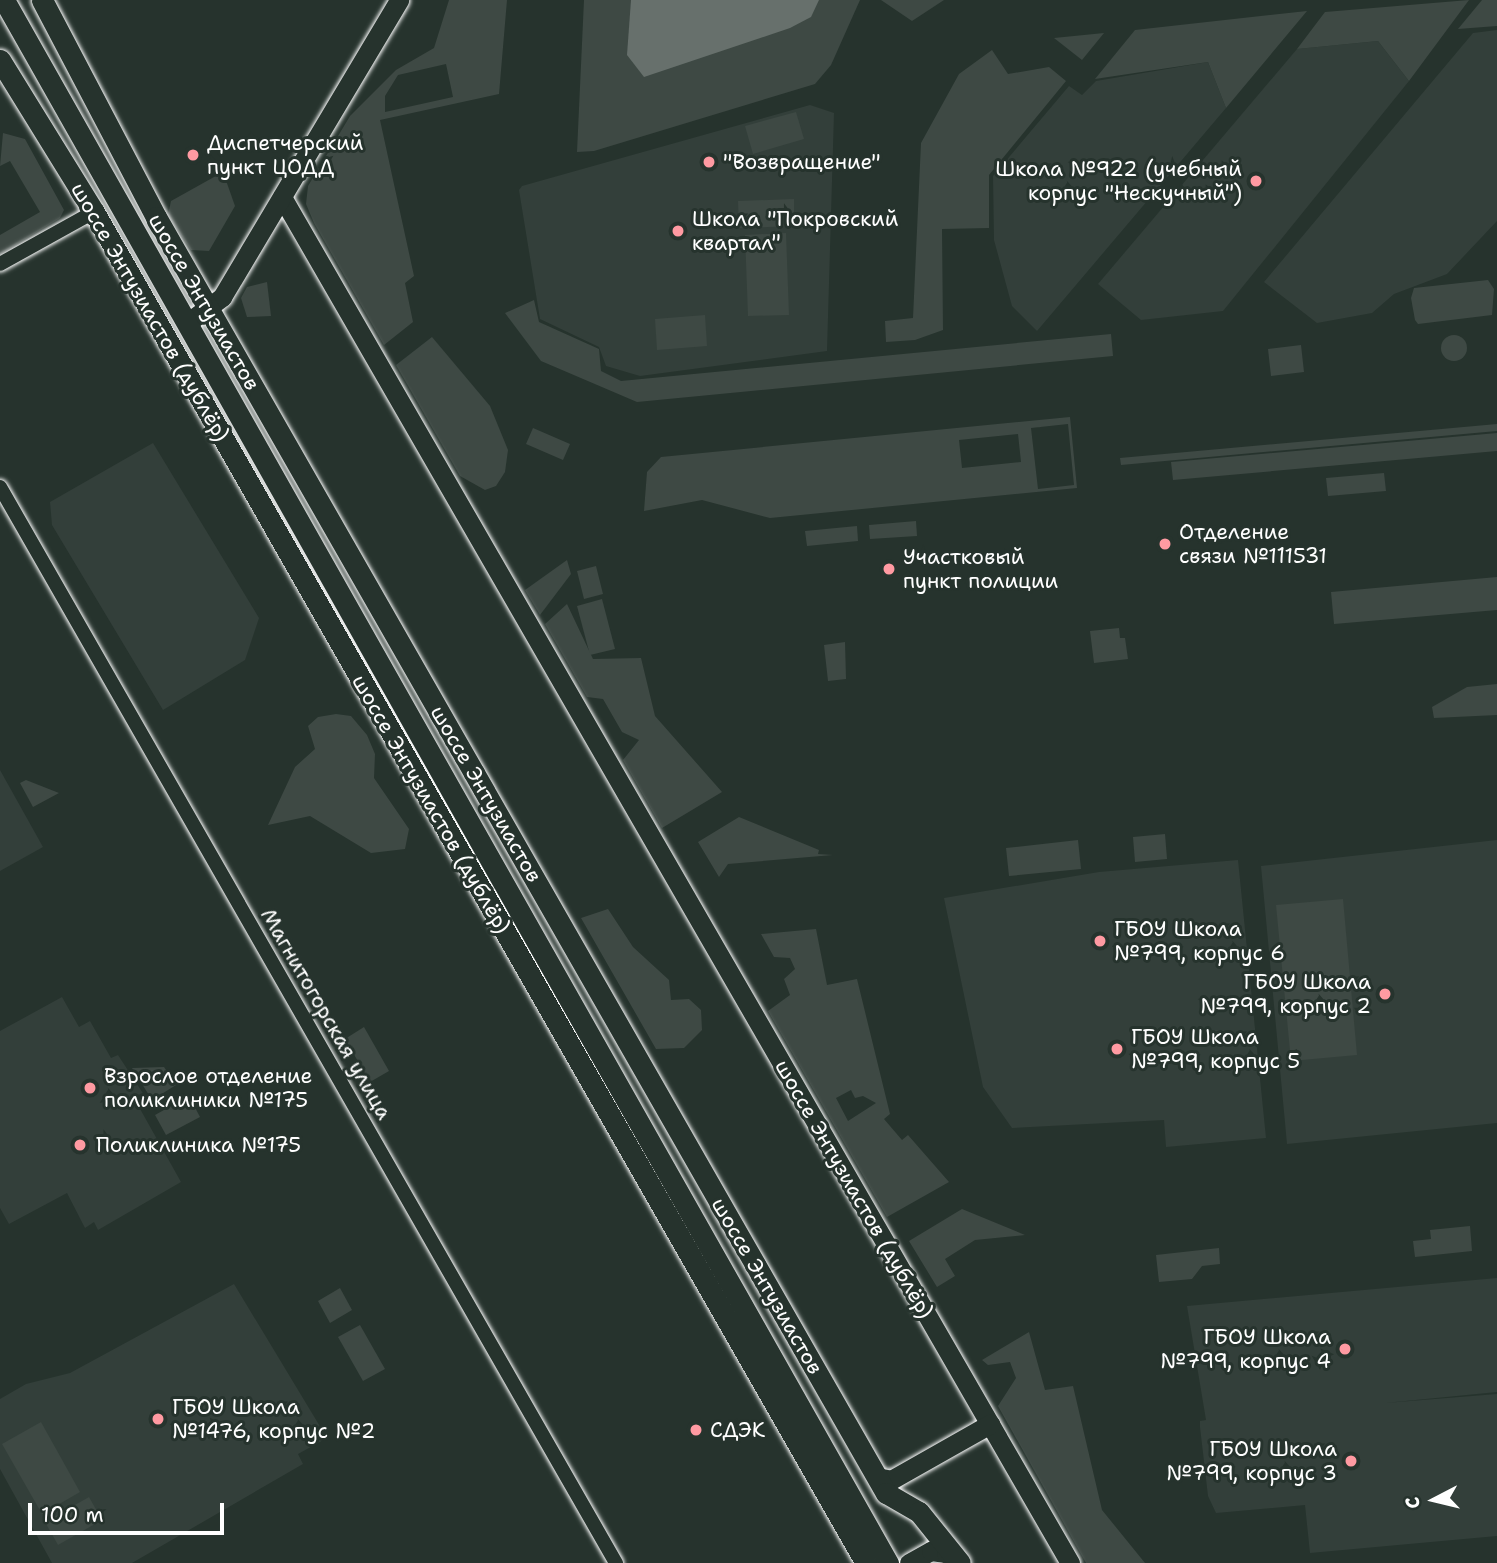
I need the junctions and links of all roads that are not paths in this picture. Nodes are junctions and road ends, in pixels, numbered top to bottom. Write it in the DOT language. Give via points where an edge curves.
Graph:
graph roads {
  1 [pos="4,0"];
  2 [pos="42,0"];
  3 [pos="399,0"];
  4 [pos="0,60"];
  5 [pos="282,197"];
  6 [pos="94,212"];
  7 [pos="0,264"];
  8 [pos="210,309"];
  9 [pos="187,323"];
  10 [pos="0,487"];
  11 [pos="990,1424"];
  12 [pos="885,1483"];
  13 [pos="863,1557"];
  14 [pos="616,1563"];
  15 [pos="888,1563"];
  16 [pos="909,1563"];
  17 [pos="960,1563"];
  18 [pos="1070,1563"];
  1 -- 9 [label="main road, шоссе Энтузиастов"];
  2 -- 8 [label="main road, шоссе Энтузиастов"];
  3 -- 5 [label="street"];
  4 -- 6 [label="main road, шоссе Энтузиастов (дублёр)"];
  5 -- 8 [label="street" via="222,297"];
  5 -- 11 [label="street, шоссе Энтузиастов (дублёр)"];
  6 -- 7 [label="street"];
  6 -- 13 [label="main road, шоссе Энтузиастов (дублёр)"];
  8 -- 9 [label="street"];
  8 -- 12 [label="main road, шоссе Энтузиастов"];
  9 -- 15 [label="main road, шоссе Энтузиастов"];
  10 -- 14 [label="street, Магнитогорская улица"];
  11 -- 12 [label="street"];
  11 -- 18 [label="street, шоссе Энтузиастов (дублёр)"];
  12 -- 17 [label="main road" via="919,1512"];
  16 -- 17 [label="street" via="923,1553 939,1551"];
}
